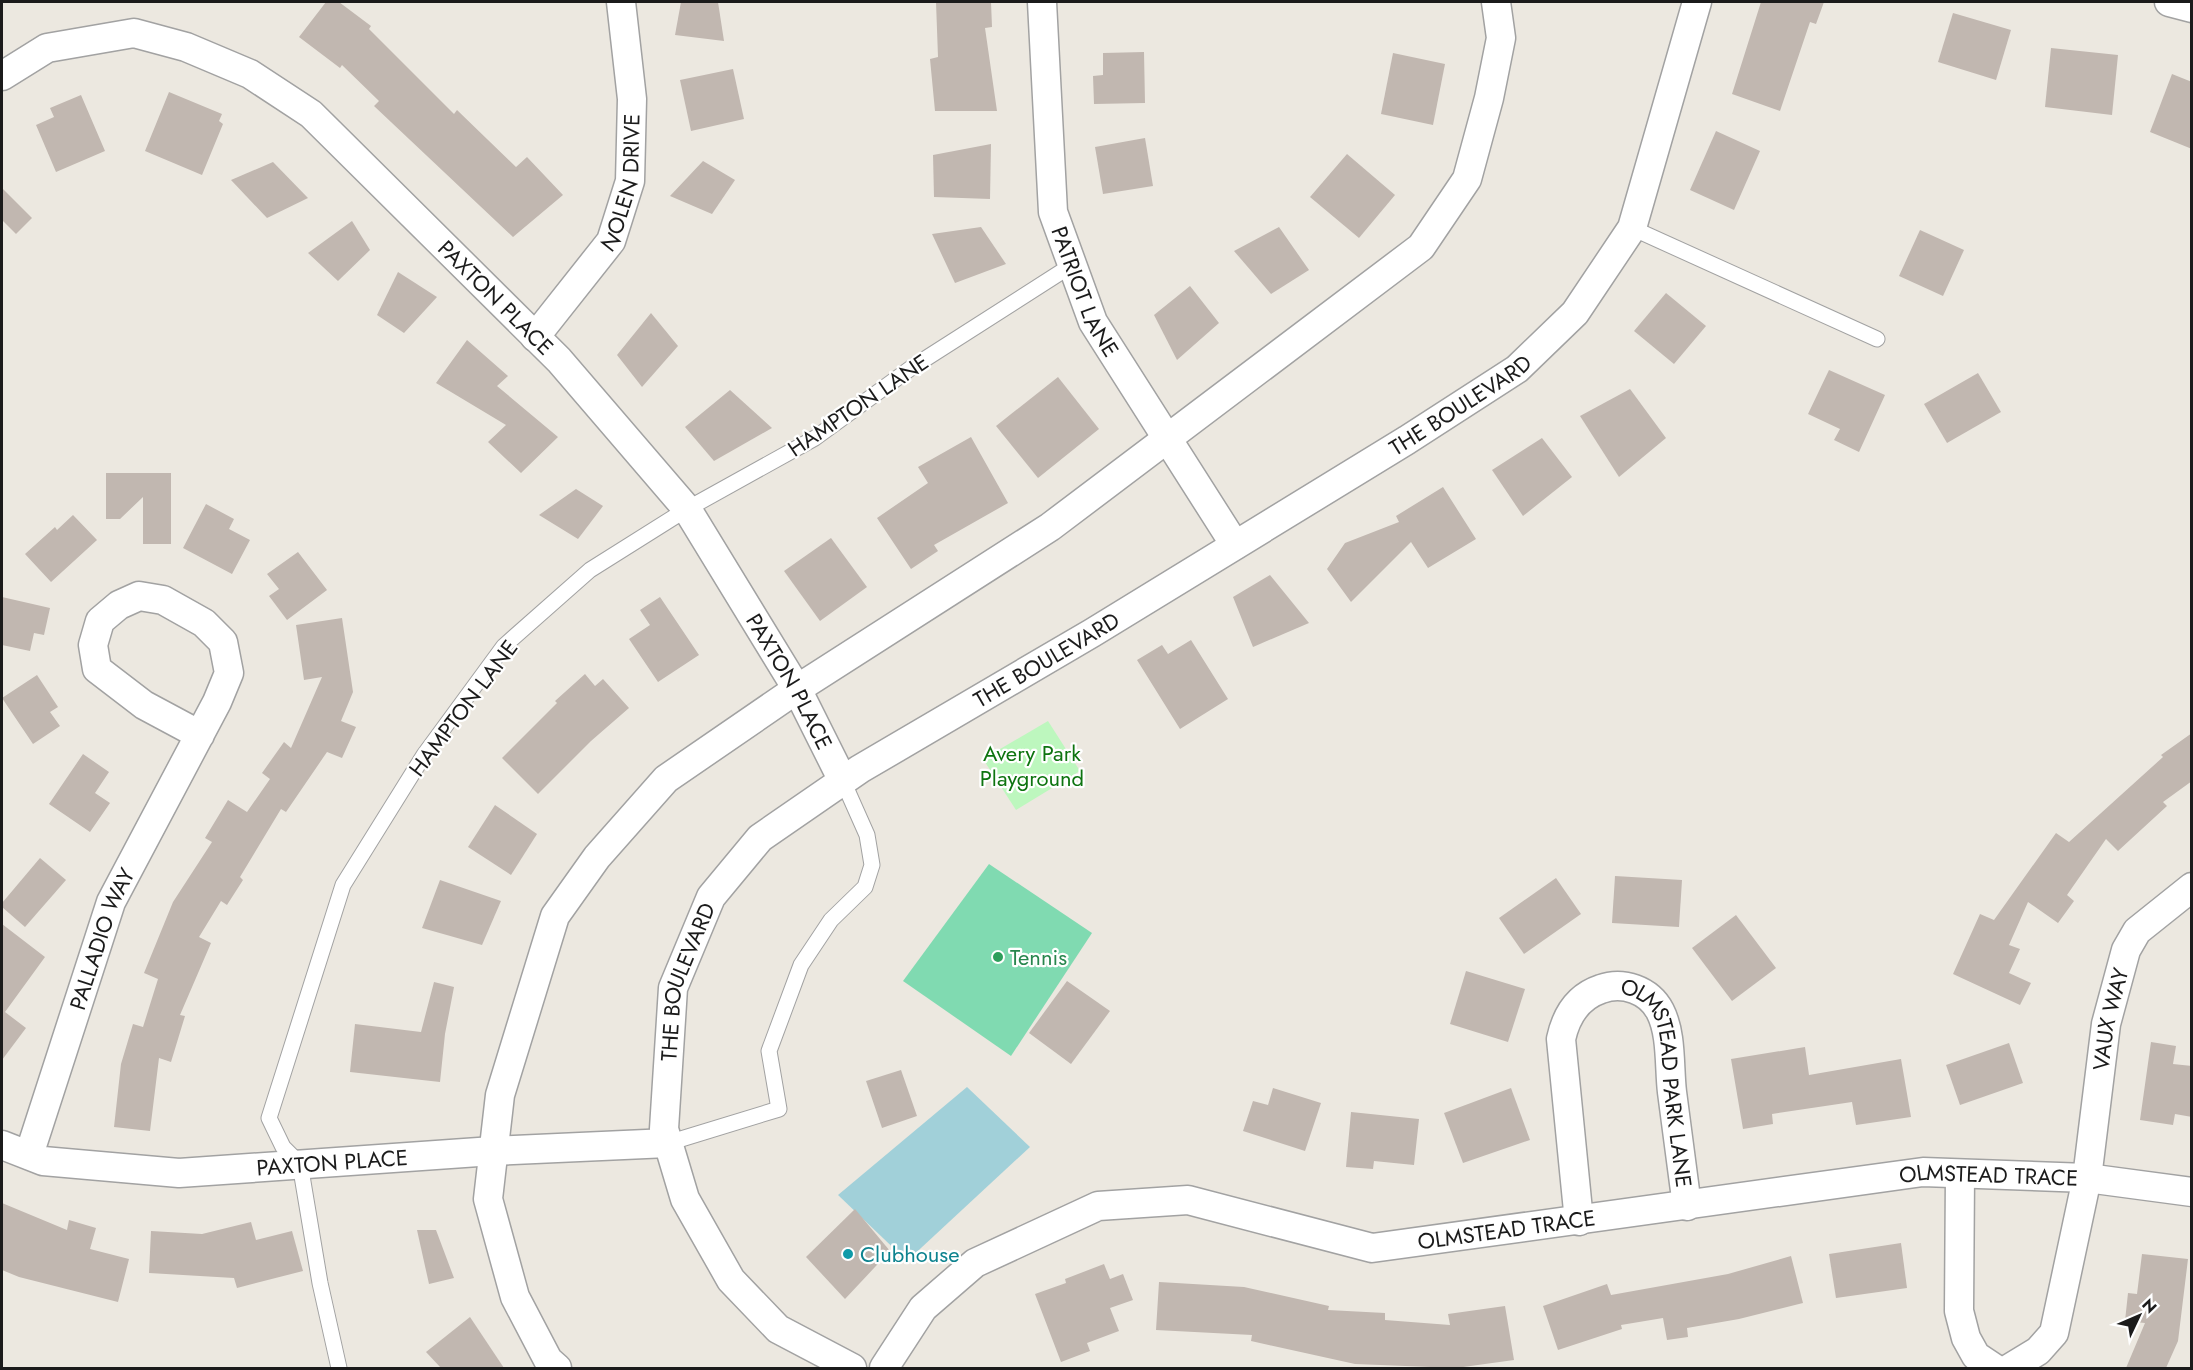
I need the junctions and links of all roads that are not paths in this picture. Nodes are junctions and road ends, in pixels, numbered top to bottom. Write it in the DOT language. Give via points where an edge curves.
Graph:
graph roads {
  1 [pos="621,2"];
  2 [pos="1042,2"];
  3 [pos="1496,2"];
  4 [pos="1697,2"];
  5 [pos="2169,2"];
  6 [pos="2192,8"];
  7 [pos="2,76"];
  8 [pos="1632,228"];
  9 [pos="1072,265"];
  10 [pos="535,336"];
  11 [pos="1877,339"];
  12 [pos="1167,438"];
  13 [pos="687,509"];
  14 [pos="1235,545"];
  15 [pos="797,689"];
  16 [pos="200,735"];
  17 [pos="843,781"];
  18 [pos="2192,888"];
  19 [pos="668,1143"];
  20 [pos="2,1145"];
  21 [pos="493,1151"];
  22 [pos="29,1155"];
  23 [pos="300,1164"];
  24 [pos="1960,1174"];
  25 [pos="2087,1178"];
  26 [pos="2192,1192"];
  27 [pos="1687,1206"];
  28 [pos="1579,1221"];
  29 [pos="339,1368"];
  30 [pos="557,1368"];
  31 [pos="852,1368"];
  32 [pos="884,1368"];
  33 [pos="1994,1368"];
  34 [pos="2010,1368"];
  1 -- 10 [label="street, NOLEN DRIVE" via="632,99 630,181 610,242"];
  2 -- 9 [label="street, PATRIOT LANE" via="1053,212"];
  3 -- 12 [label="street" via="1501,38 1467,178 1421,247"];
  4 -- 8 [label="street, THE BOULEVARD"];
  5 -- 6 [label="street"];
  7 -- 10 [label="street, PAXTON PLACE" via="48,48 134,33 186,47 250,74 311,114"];
  8 -- 11 [label="lane"];
  8 -- 14 [label="street, THE BOULEVARD" via="1575,313 1517,369"];
  9 -- 12 [label="street, PATRIOT LANE" via="1093,322"];
  9 -- 13 [label="lane, HAMPTON LANE" via="911,368 815,438"];
  10 -- 13 [label="street, PAXTON PLACE"];
  12 -- 14 [label="street, PATRIOT LANE"];
  12 -- 15 [label="street" via="1050,526"];
  13 -- 15 [label="street, PAXTON PLACE"];
  13 -- 23 [label="lane, HAMPTON LANE" via="590,570 504,646 424,755 343,885 269,1118 284,1147"];
  14 -- 17 [label="street, THE BOULEVARD"];
  15 -- 17 [label="street, PAXTON PLACE"];
  15 -- 21 [label="street" via="666,779 597,857 555,916 500,1095"];
  16 -- 16 [label="street, PALLADIO WAY" via="229,673 223,642 204,623 163,600 139,596 119,605 100,621 93,645 97,669 144,705"];
  16 -- 22 [label="street, PALLADIO WAY" via="111,902"];
  17 -- 19 [label="street, THE BOULEVARD" via="760,838 711,897 673,988 664,1129"];
  17 -- 19 [label="lane" via="867,835 872,865 865,887 831,920 801,965 769,1051 779,1109"];
  18 -- 25 [label="street, VAUX WAY" via="2137,931 2126,950 2106,1024"];
  19 -- 21 [label="street, PAXTON PLACE"];
  19 -- 31 [label="street, THE BOULEVARD" via="685,1199 731,1280 778,1329"];
  20 -- 22 [label="street, PAXTON PLACE"];
  21 -- 23 [label="street, PAXTON PLACE"];
  21 -- 30 [label="street" via="488,1199 515,1297 548,1360"];
  22 -- 23 [label="street, PAXTON PLACE" via="43,1161 179,1173"];
  23 -- 29 [label="lane"];
  24 -- 25 [label="street, OLMSTEAD TRACE"];
  24 -- 27 [label="street, OLMSTEAD TRACE" via="1923,1172"];
  24 -- 33 [label="street" via="1959,1311 1976,1356"];
  25 -- 26 [label="street, OLMSTEAD TRACE"];
  25 -- 34 [label="street, VAUX WAY" via="2054,1333 2038,1351"];
  27 -- 28 [label="street, OLMSTEAD TRACE"];
  27 -- 28 [label="street, OLMSTEAD PARK LANE" via="1660,1011 1644,992 1608,986 1592,992 1565,1018 1561,1039"];
  28 -- 32 [label="street, OLMSTEAD TRACE" via="1372,1248 1188,1200 1098,1206 975,1263 922,1308"];
}
